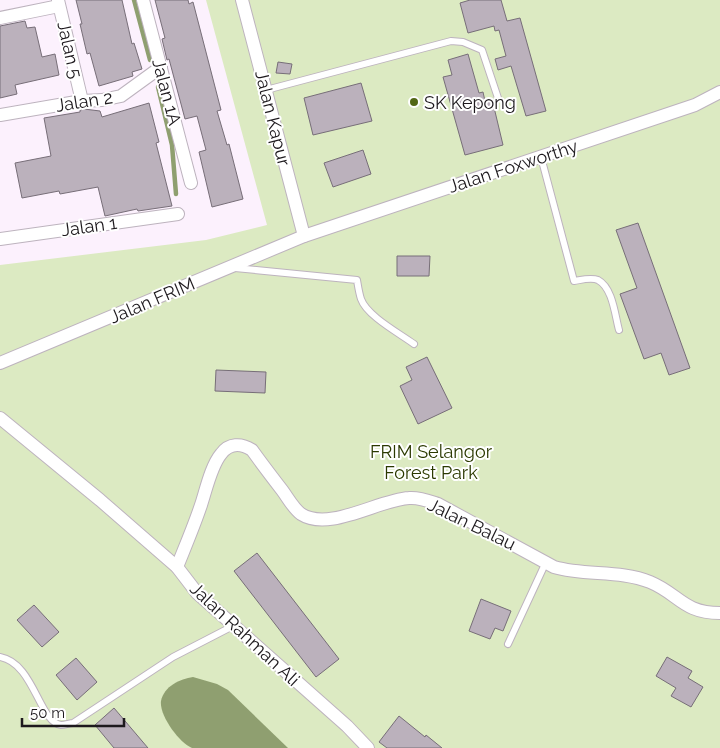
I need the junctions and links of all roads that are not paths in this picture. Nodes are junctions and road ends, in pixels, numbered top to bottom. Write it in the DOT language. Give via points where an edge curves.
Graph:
graph roads {
  1 [pos="143,0"];
  2 [pos="242,0"];
  3 [pos="59,3"];
  4 [pos="0,18"];
  5 [pos="161,67"];
  6 [pos="266,90"];
  7 [pos="720,92"];
  8 [pos="498,98"];
  9 [pos="82,101"];
  10 [pos="0,115"];
  11 [pos="541,157"];
  12 [pos="191,183"];
  13 [pos="178,214"];
  14 [pos="304,236"];
  15 [pos="0,239"];
  16 [pos="229,268"];
  17 [pos="619,330"];
  18 [pos="414,344"];
  19 [pos="0,363"];
  20 [pos="0,418"];
  21 [pos="546,562"];
  22 [pos="177,567"];
  23 [pos="720,613"];
  24 [pos="233,626"];
  25 [pos="508,644"];
  26 [pos="0,657"];
  27 [pos="368,748"];
  1 -- 5 [label="street, Jalan 1A"];
  2 -- 6 [label="street, Jalan Kapur"];
  3 -- 4 [label="street"];
  3 -- 9 [label="street, Jalan 5"];
  5 -- 9 [label="street, Jalan 2" via="121,96"];
  5 -- 12 [label="street, Jalan 1A"];
  6 -- 8 [label="lane" via="451,41 482,50"];
  6 -- 14 [label="street, Jalan Kapur"];
  7 -- 11 [label="street, Jalan Foxworthy" via="695,105"];
  9 -- 10 [label="street, Jalan 2"];
  11 -- 14 [label="street, Jalan Foxworthy"];
  11 -- 17 [label="lane" via="574,281 597,280 604,286"];
  13 -- 15 [label="street, Jalan 1"];
  14 -- 16 [label="street, Jalan FRIM"];
  16 -- 18 [label="lane" via="357,280 361,300 374,316"];
  16 -- 19 [label="street, Jalan FRIM"];
  20 -- 22 [label="street, Jalan Rahman Ali"];
  21 -- 22 [label="street, Jalan Balau" via="438,504 412,497 332,518 310,518 296,510 252,450 239,444 220,454"];
  21 -- 23 [label="street, Jalan Balau" via="566,570 636,578 651,583 697,611"];
  21 -- 25 [label="lane"];
  22 -- 24 [label="street, Jalan Rahman Ali" via="197,593"];
  24 -- 26 [label="lane" via="173,657 73,723 62,725 48,715 19,667 8,658"];
  24 -- 27 [label="street, Jalan Rahman Ali"];
}
